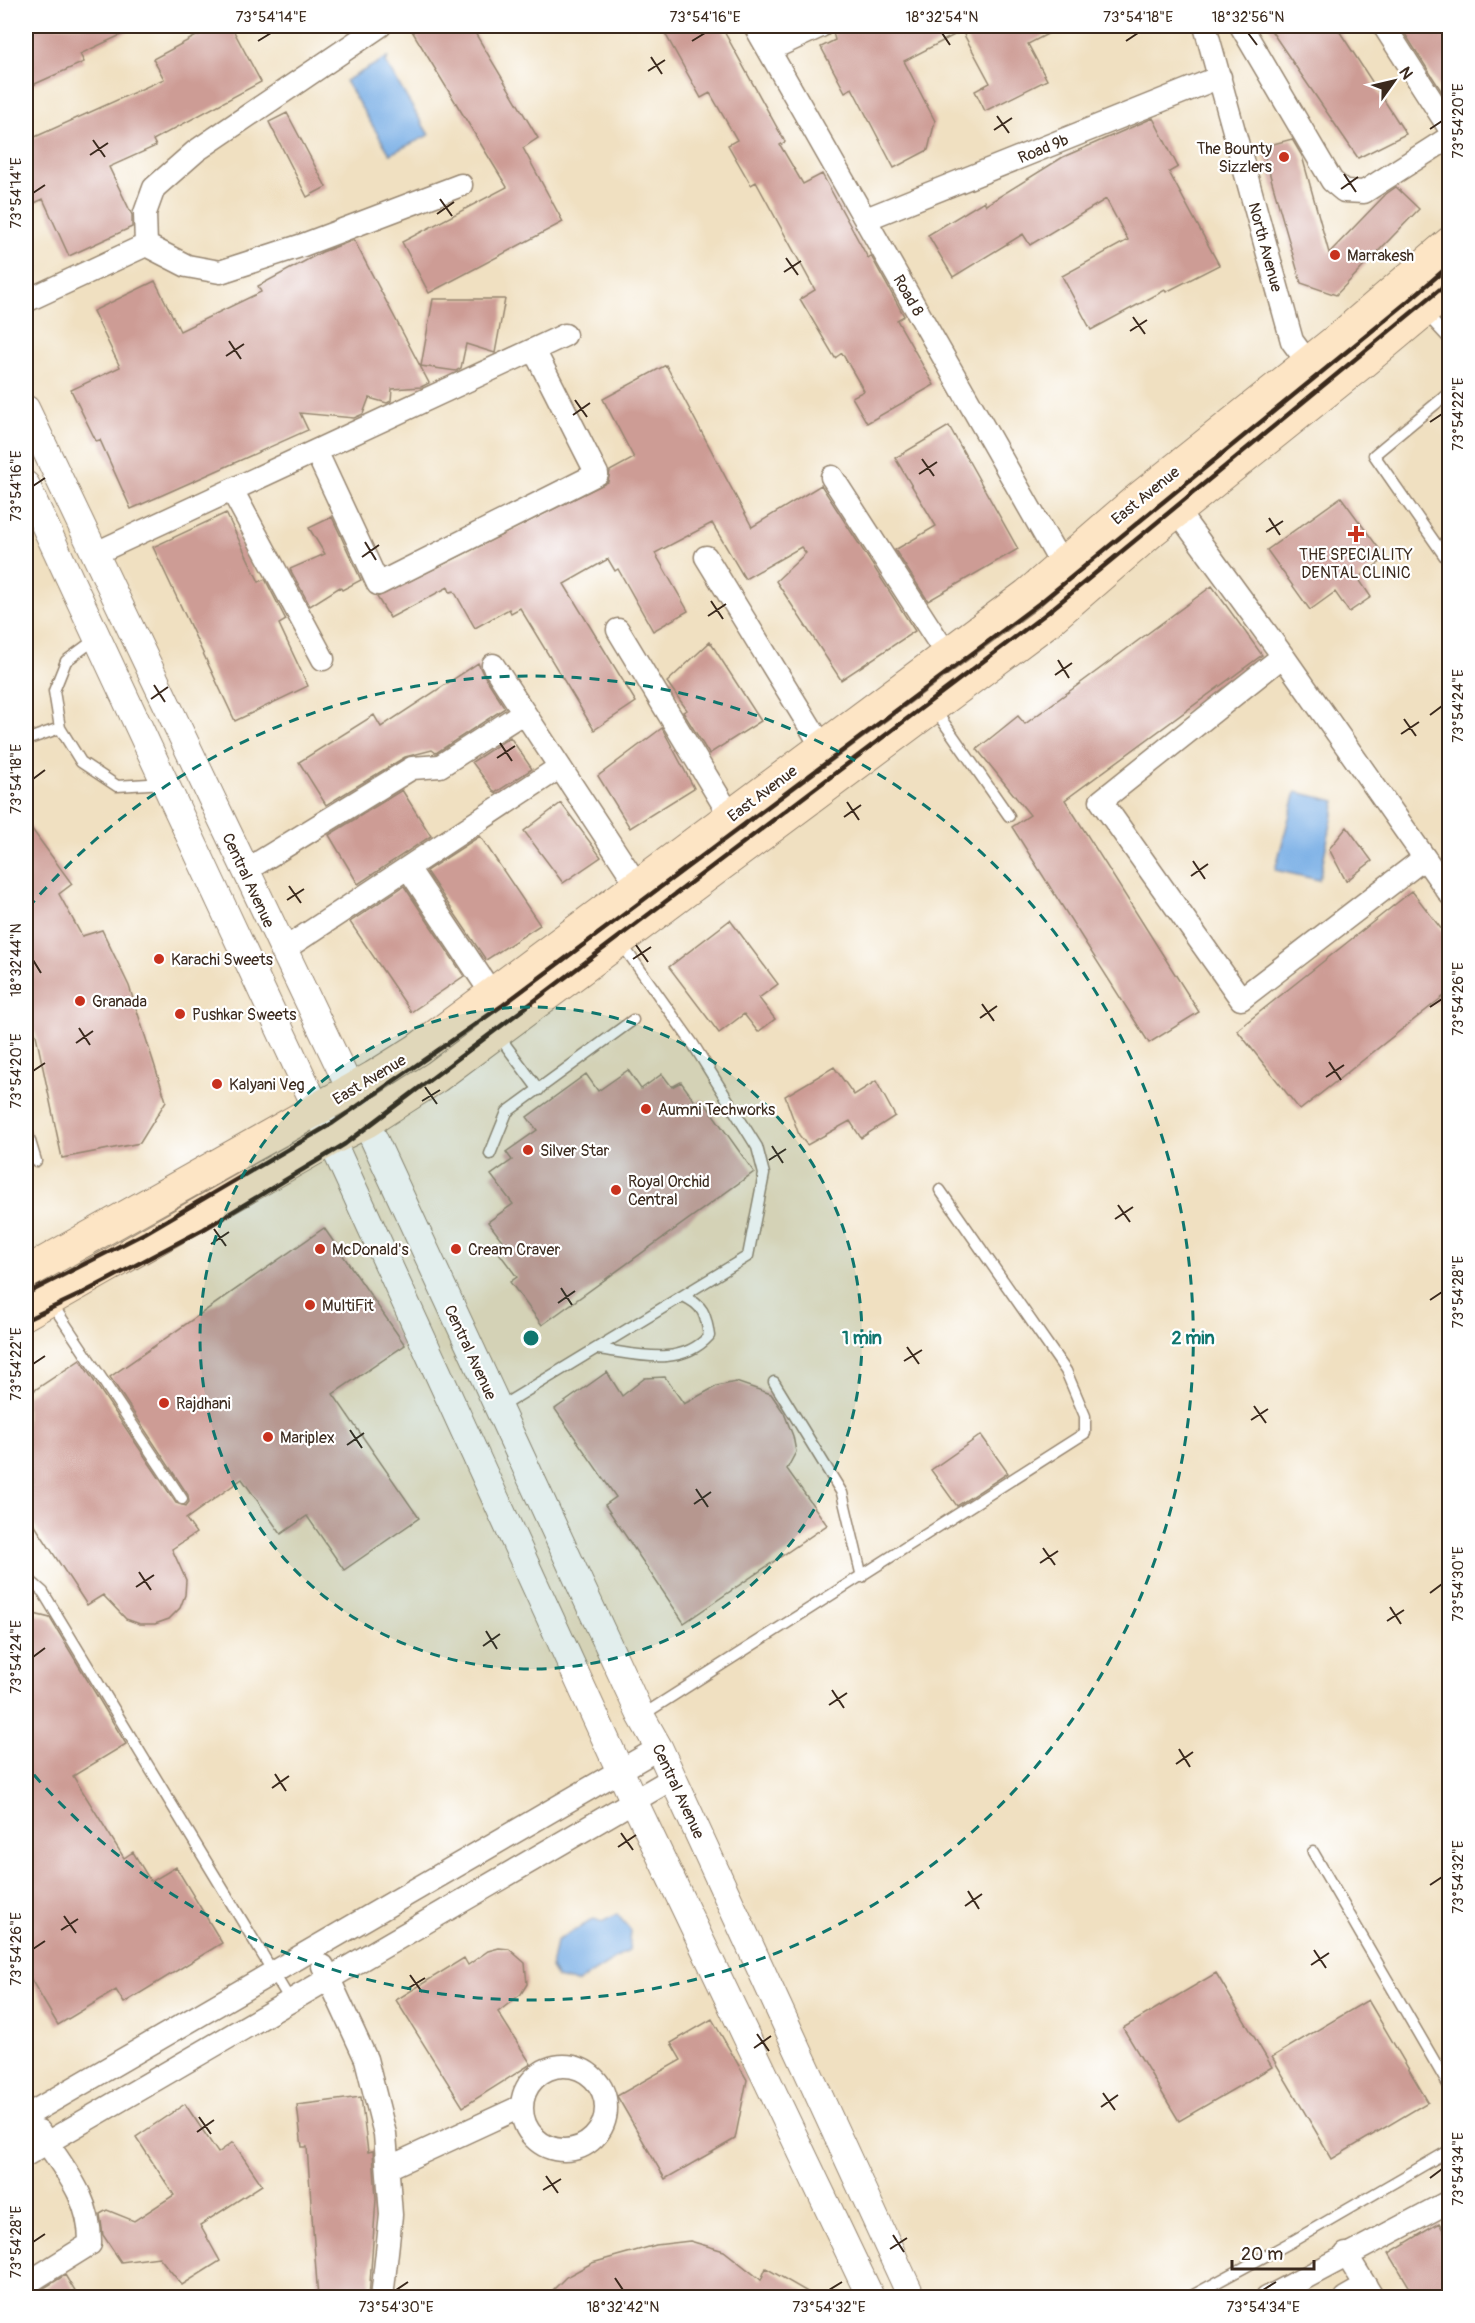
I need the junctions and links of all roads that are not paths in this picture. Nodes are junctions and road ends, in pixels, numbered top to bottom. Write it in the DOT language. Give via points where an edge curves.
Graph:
graph roads {
  1 [pos="380,26"];
  2 [pos="755,26"];
  3 [pos="821,26"];
  4 [pos="1205,26"];
  5 [pos="1241,26"];
  6 [pos="1384,26"];
  7 [pos="769,50"];
  8 [pos="1220,77"];
  9 [pos="1449,129"];
  10 [pos="1449,137"];
  11 [pos="461,185"];
  12 [pos="866,219"];
  13 [pos="1449,243"];
  14 [pos="146,245"];
  15 [pos="1449,289"];
  16 [pos="26,301"];
  17 [pos="1423,311"];
  18 [pos="565,335"];
  19 [pos="1449,340"];
  20 [pos="534,350"];
  21 [pos="1308,364"];
  22 [pos="1329,390"];
  23 [pos="1449,392"];
  24 [pos="26,409"];
  25 [pos="316,451"];
  26 [pos="832,477"];
  27 [pos="26,485"];
  28 [pos="232,490"];
  29 [pos="1177,511"];
  30 [pos="706,557"];
  31 [pos="79,561"];
  32 [pos="1449,564"];
  33 [pos="1062,565"];
  34 [pos="618,630"];
  35 [pos="97,638"];
  36 [pos="947,655"];
  37 [pos="1283,656"];
  38 [pos="323,659"];
  39 [pos="493,665"];
  40 [pos="933,707"];
  41 [pos="524,712"];
  42 [pos="60,728"];
  43 [pos="26,740"];
  44 [pos="823,748"];
  45 [pos="560,767"];
  46 [pos="164,783"];
  47 [pos="1009,816"];
  48 [pos="731,817"];
  49 [pos="1423,859"];
  50 [pos="408,868"];
  51 [pos="245,871"];
  52 [pos="638,886"];
  53 [pos="1449,894"];
  54 [pos="620,941"];
  55 [pos="283,951"];
  56 [pos="492,994"];
  57 [pos="633,1020"];
  58 [pos="496,1033"];
  59 [pos="538,1090"];
  60 [pos="350,1091"];
  61 [pos="316,1109"];
  62 [pos="366,1122"];
  63 [pos="26,1128"];
  64 [pos="330,1140"];
  65 [pos="490,1154"];
  66 [pos="36,1161"];
  67 [pos="940,1190"];
  68 [pos="26,1273"];
  69 [pos="683,1296"];
  70 [pos="38,1307"];
  71 [pos="598,1349"];
  72 [pos="774,1382"];
  73 [pos="497,1409"];
  74 [pos="182,1499"];
  75 [pos="26,1577"];
  76 [pos="862,1577"];
  77 [pos="640,1716"];
  78 [pos="659,1748"];
  79 [pos="619,1769"];
  80 [pos="673,1778"];
  81 [pos="633,1800"];
  82 [pos="1313,1852"];
  83 [pos="314,1948"];
  84 [pos="274,1972"];
  85 [pos="328,1978"];
  86 [pos="290,2000"];
  87 [pos="1449,2088"];
  88 [pos="522,2106"];
  89 [pos="27,2115"];
  90 [pos="46,2142"];
  91 [pos="1449,2150"];
  92 [pos="26,2155"];
  93 [pos="388,2168"];
  94 [pos="1449,2202"];
  95 [pos="1346,2254"];
  96 [pos="26,2284"];
  97 [pos="1369,2292"];
  98 [pos="382,2298"];
  99 [pos="871,2298"];
  100 [pos="912,2298"];
  101 [pos="1188,2298"];
  102 [pos="1267,2298"];
  103 [pos="1345,2298"];
  1 -- 14 [label="street" via="196,151 154,188 145,213"];
  2 -- 7 [label="street, Road 8"];
  3 -- 7 [label="street"];
  4 -- 8 [label="street, North Avenue"];
  5 -- 10 [label="street" via="1332,181 1344,191 1364,192"];
  6 -- 9 [label="street"];
  7 -- 12 [label="street, Road 8"];
  8 -- 12 [label="street, Road 9b"];
  8 -- 21 [label="street, North Avenue" via="1292,341"];
  11 -- 14 [label="street" via="220,273 187,266"];
  12 -- 33 [label="street, Road 8"];
  13 -- 21 [label="main road, East Avenue"];
  14 -- 16 [label="street"];
  15 -- 17 [label="main road, East Avenue"];
  17 -- 19 [label="lane"];
  17 -- 22 [label="main road, East Avenue"];
  18 -- 20 [label="street"];
  20 -- 25 [label="street"];
  20 -- 25 [label="street" via="597,474 378,584"];
  21 -- 22 [label="street, North Avenue"];
  21 -- 33 [label="main road, East Avenue"];
  22 -- 29 [label="main road, East Avenue"];
  23 -- 32 [label="lane" via="1374,455"];
  24 -- 31 [label="street, Central Avenue"];
  25 -- 28 [label="street"];
  26 -- 36 [label="street"];
  27 -- 31 [label="street, Central Avenue"];
  28 -- 31 [label="street"];
  28 -- 38 [label="street"];
  29 -- 37 [label="street"];
  29 -- 40 [label="main road, East Avenue" via="1048,621"];
  30 -- 44 [label="street"];
  31 -- 35 [label="street, Central Avenue"];
  31 -- 51 [label="street, Central Avenue"];
  33 -- 36 [label="main road, East Avenue"];
  34 -- 48 [label="street"];
  35 -- 42 [label="lane" via="66,661 54,691"];
  35 -- 46 [label="street, Central Avenue"];
  36 -- 44 [label="main road, East Avenue"];
  37 -- 49 [label="street"];
  37 -- 49 [label="street" via="1101,801 1241,999"];
  39 -- 41 [label="street"];
  40 -- 47 [label="lane"];
  40 -- 54 [label="main road, East Avenue"];
  41 -- 45 [label="street"];
  41 -- 51 [label="street" via="440,766 412,768"];
  42 -- 43 [label="lane"];
  42 -- 46 [label="lane" via="81,762 117,786"];
  44 -- 48 [label="main road, East Avenue"];
  45 -- 50 [label="street"];
  45 -- 52 [label="street"];
  46 -- 61 [label="street, Central Avenue"];
  48 -- 52 [label="main road, East Avenue"];
  49 -- 53 [label="street"];
  50 -- 55 [label="street"];
  50 -- 56 [label="street"];
  51 -- 55 [label="street, Central Avenue"];
  52 -- 56 [label="main road, East Avenue"];
  54 -- 58 [label="main road, East Avenue"];
  54 -- 69 [label="lane" via="693,1044 757,1147 764,1174 748,1256"];
  55 -- 60 [label="street, Central Avenue"];
  56 -- 60 [label="main road, East Avenue" via="417,1050"];
  57 -- 59 [label="lane"];
  58 -- 59 [label="lane"];
  58 -- 62 [label="main road, East Avenue"];
  59 -- 65 [label="lane" via="507,1112"];
  60 -- 61 [label="main road, East Avenue"];
  60 -- 62 [label="street, Central Avenue"];
  61 -- 64 [label="street, Central Avenue"];
  61 -- 68 [label="main road, East Avenue"];
  62 -- 64 [label="main road, East Avenue"];
  62 -- 73 [label="street, Central Avenue"];
  63 -- 66 [label="lane"];
  64 -- 70 [label="main road, East Avenue"];
  64 -- 79 [label="street, Central Avenue"];
  67 -- 76 [label="lane" via="1066,1371 1085,1416 1085,1433"];
  69 -- 71 [label="lane"];
  69 -- 71 [label="lane" via="698,1303 707,1321 710,1336 698,1349 680,1356"];
  70 -- 74 [label="lane"];
  71 -- 73 [label="lane"];
  72 -- 76 [label="lane" via="842,1493"];
  73 -- 77 [label="street, Central Avenue"];
  75 -- 84 [label="lane" via="43,1592"];
  76 -- 77 [label="lane"];
  77 -- 78 [label="street, Central Avenue"];
  78 -- 79 [label="street"];
  78 -- 80 [label="street, Central Avenue"];
  79 -- 81 [label="street, Central Avenue"];
  79 -- 83 [label="street"];
  80 -- 81 [label="street"];
  80 -- 100 [label="street, Central Avenue"];
  81 -- 85 [label="street"];
  81 -- 99 [label="street, Central Avenue"];
  82 -- 87 [label="lane"];
  83 -- 84 [label="street"];
  83 -- 85 [label="street"];
  84 -- 86 [label="lane"];
  84 -- 89 [label="street"];
  85 -- 86 [label="street"];
  85 -- 93 [label="street" via="366,2059 385,2134"];
  86 -- 90 [label="street"];
  88 -- 93 [label="street"];
  89 -- 90 [label="street"];
  90 -- 92 [label="street"];
  90 -- 96 [label="street" via="84,2200 90,2244"];
  91 -- 101 [label="lane"];
  93 -- 98 [label="street" via="391,2215"];
  94 -- 95 [label="street"];
  95 -- 97 [label="street"];
  95 -- 102 [label="street"];
  97 -- 103 [label="street"];
}
